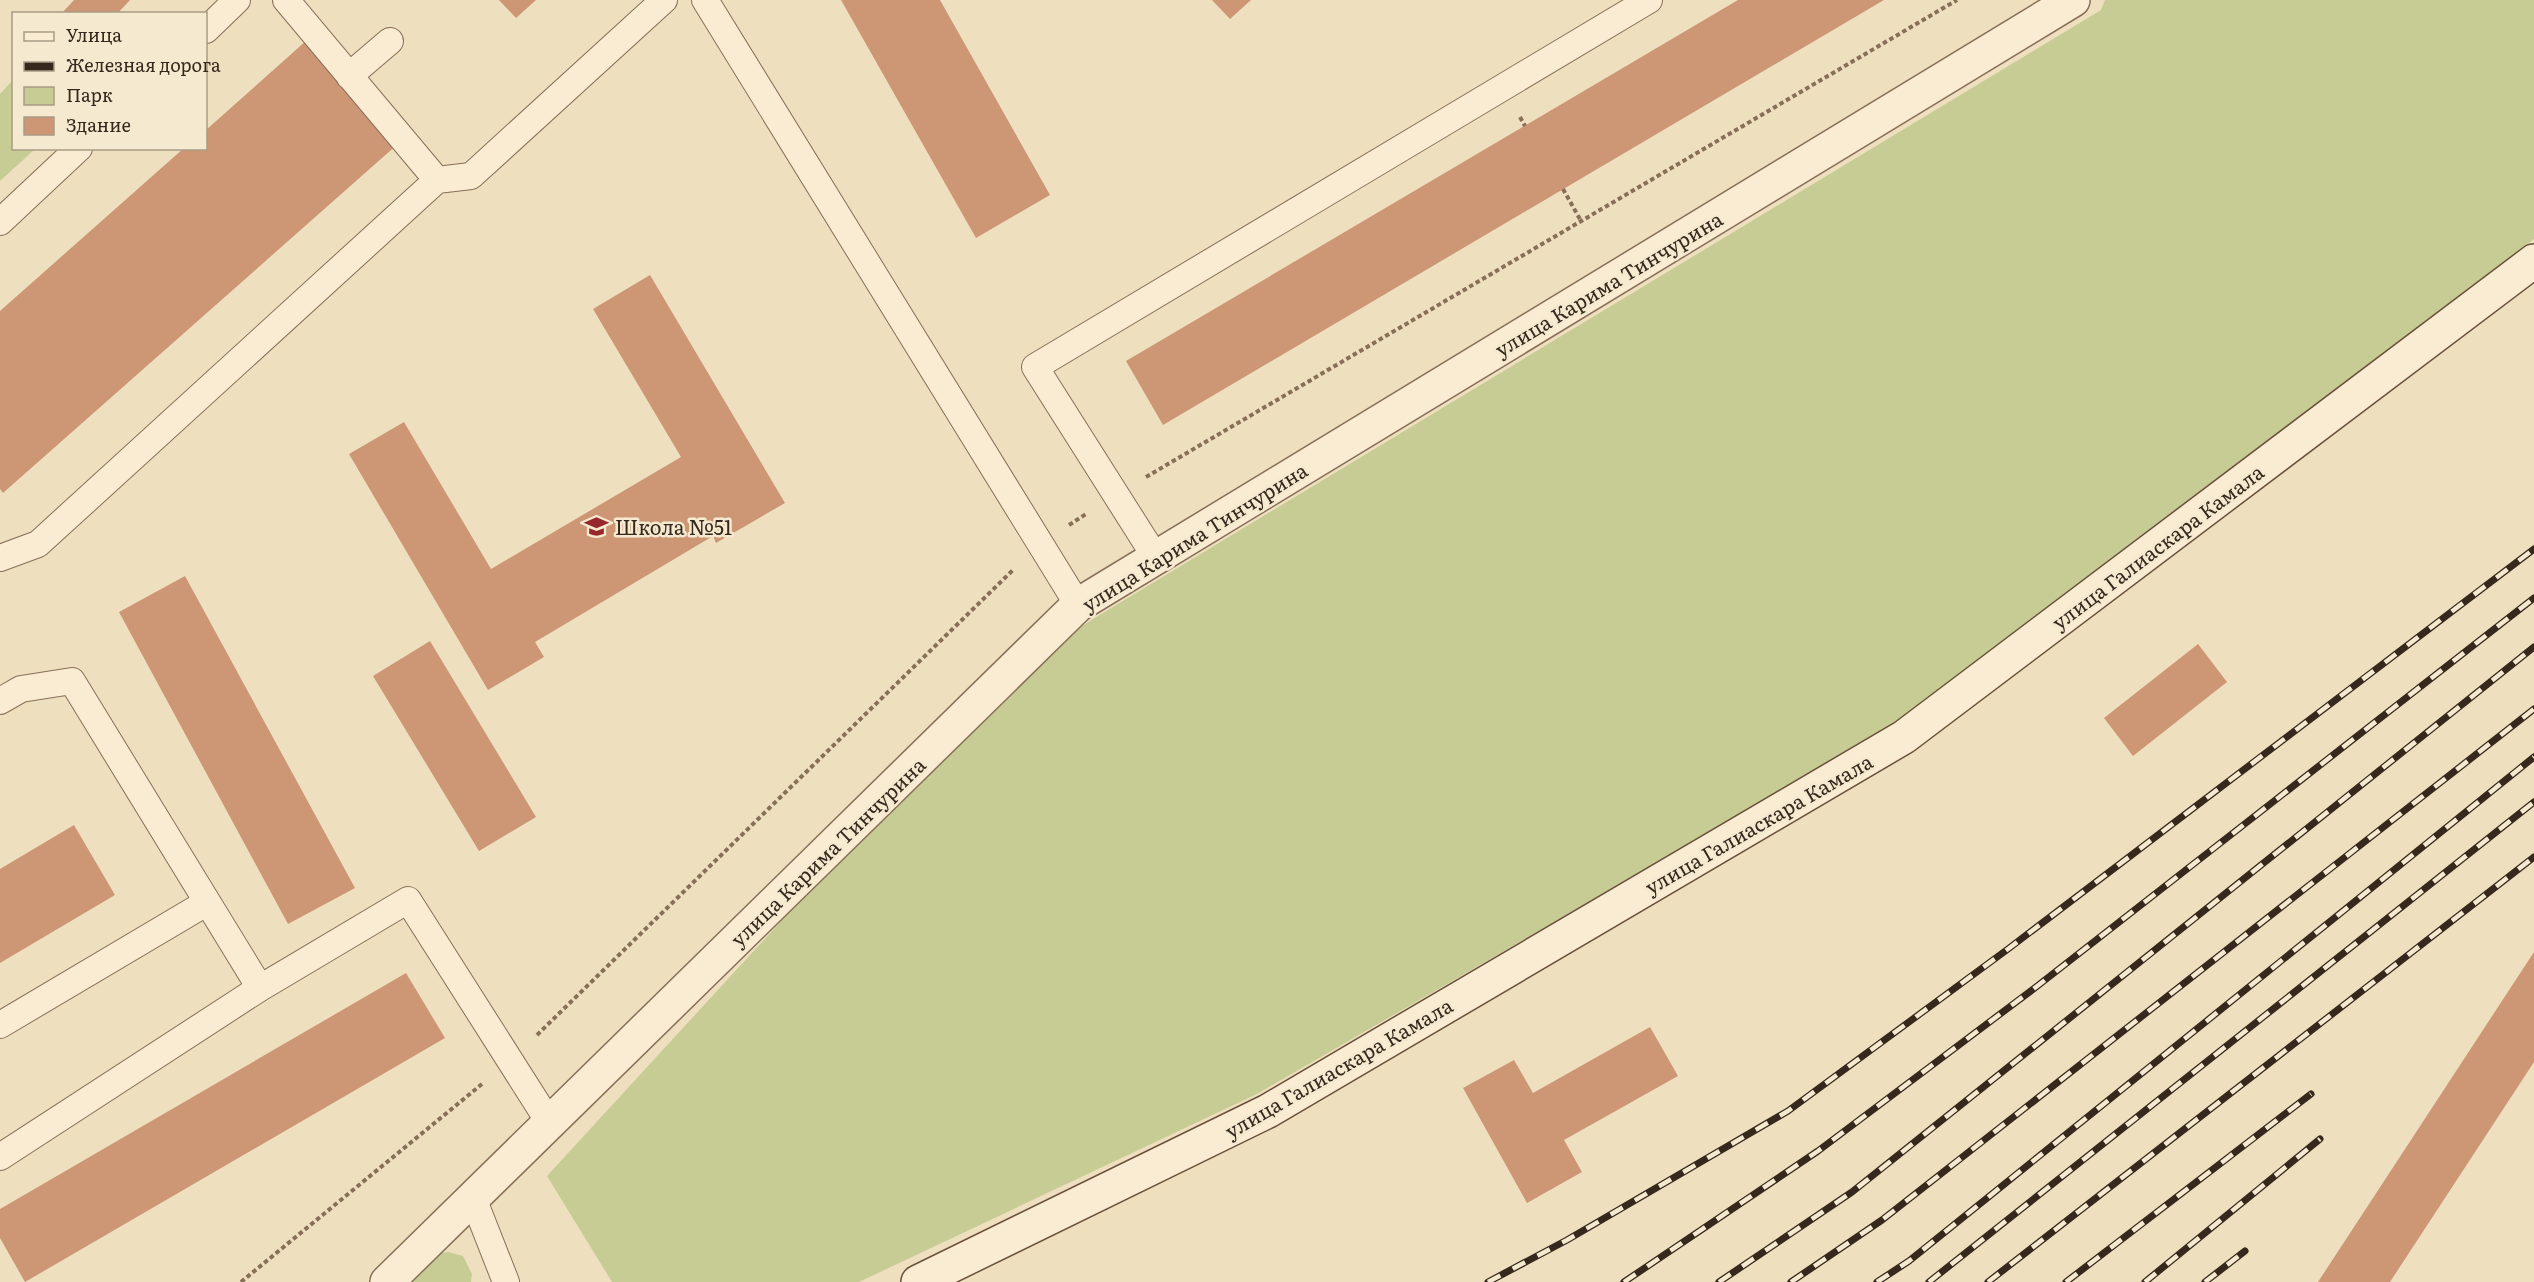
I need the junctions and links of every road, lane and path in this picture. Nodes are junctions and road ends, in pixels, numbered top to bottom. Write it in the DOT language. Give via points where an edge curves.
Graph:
graph roads {
  1 [pos="237,0"];
  2 [pos="286,0"];
  3 [pos="663,0"];
  4 [pos="705,0"];
  5 [pos="1649,0"];
  6 [pos="2073,0"];
  7 [pos="207,29"];
  8 [pos="390,41"];
  9 [pos="349,76"];
  10 [pos="77,150"];
  11 [pos="437,180"];
  12 [pos="1563,189"];
  13 [pos="1581,221"];
  14 [pos="0,222"];
  15 [pos="2534,261"];
  16 [pos="0,558"];
  17 [pos="1156,558"];
  18 [pos="1078,605"];
  19 [pos="0,701"];
  20 [pos="206,903"];
  21 [pos="260,988"];
  22 [pos="0,1025"];
  23 [pos="549,1122"];
  24 [pos="0,1157"];
  25 [pos="473,1198"];
  26 [pos="387,1282"];
  27 [pos="506,1282"];
  28 [pos="918,1282"];
  1 -- 7 [label="lane"];
  2 -- 9 [label="lane"];
  3 -- 11 [label="lane" via="471,176"];
  4 -- 18 [label="lane"];
  5 -- 17 [label="lane" via="1035,367"];
  6 -- 17 [label="street, улица Карима Тинчурина"];
  8 -- 9 [label="lane"];
  9 -- 11 [label="lane"];
  10 -- 14 [label="lane"];
  11 -- 16 [label="lane" via="38,544"];
  12 -- 13 [label="path"];
  15 -- 28 [label="street, улица Галиаскара Камала" via="1904,737 1268,1111"];
  17 -- 18 [label="street, улица Карима Тинчурина"];
  18 -- 23 [label="street, улица Карима Тинчурина"];
  19 -- 20 [label="lane" via="21,689 72,681"];
  20 -- 21 [label="lane"];
  20 -- 22 [label="lane"];
  21 -- 23 [label="lane" via="408,900"];
  21 -- 24 [label="lane"];
  23 -- 25 [label="street, улица Карима Тинчурина"];
  25 -- 26 [label="street, улица Карима Тинчурина"];
  25 -- 27 [label="lane"];
}
